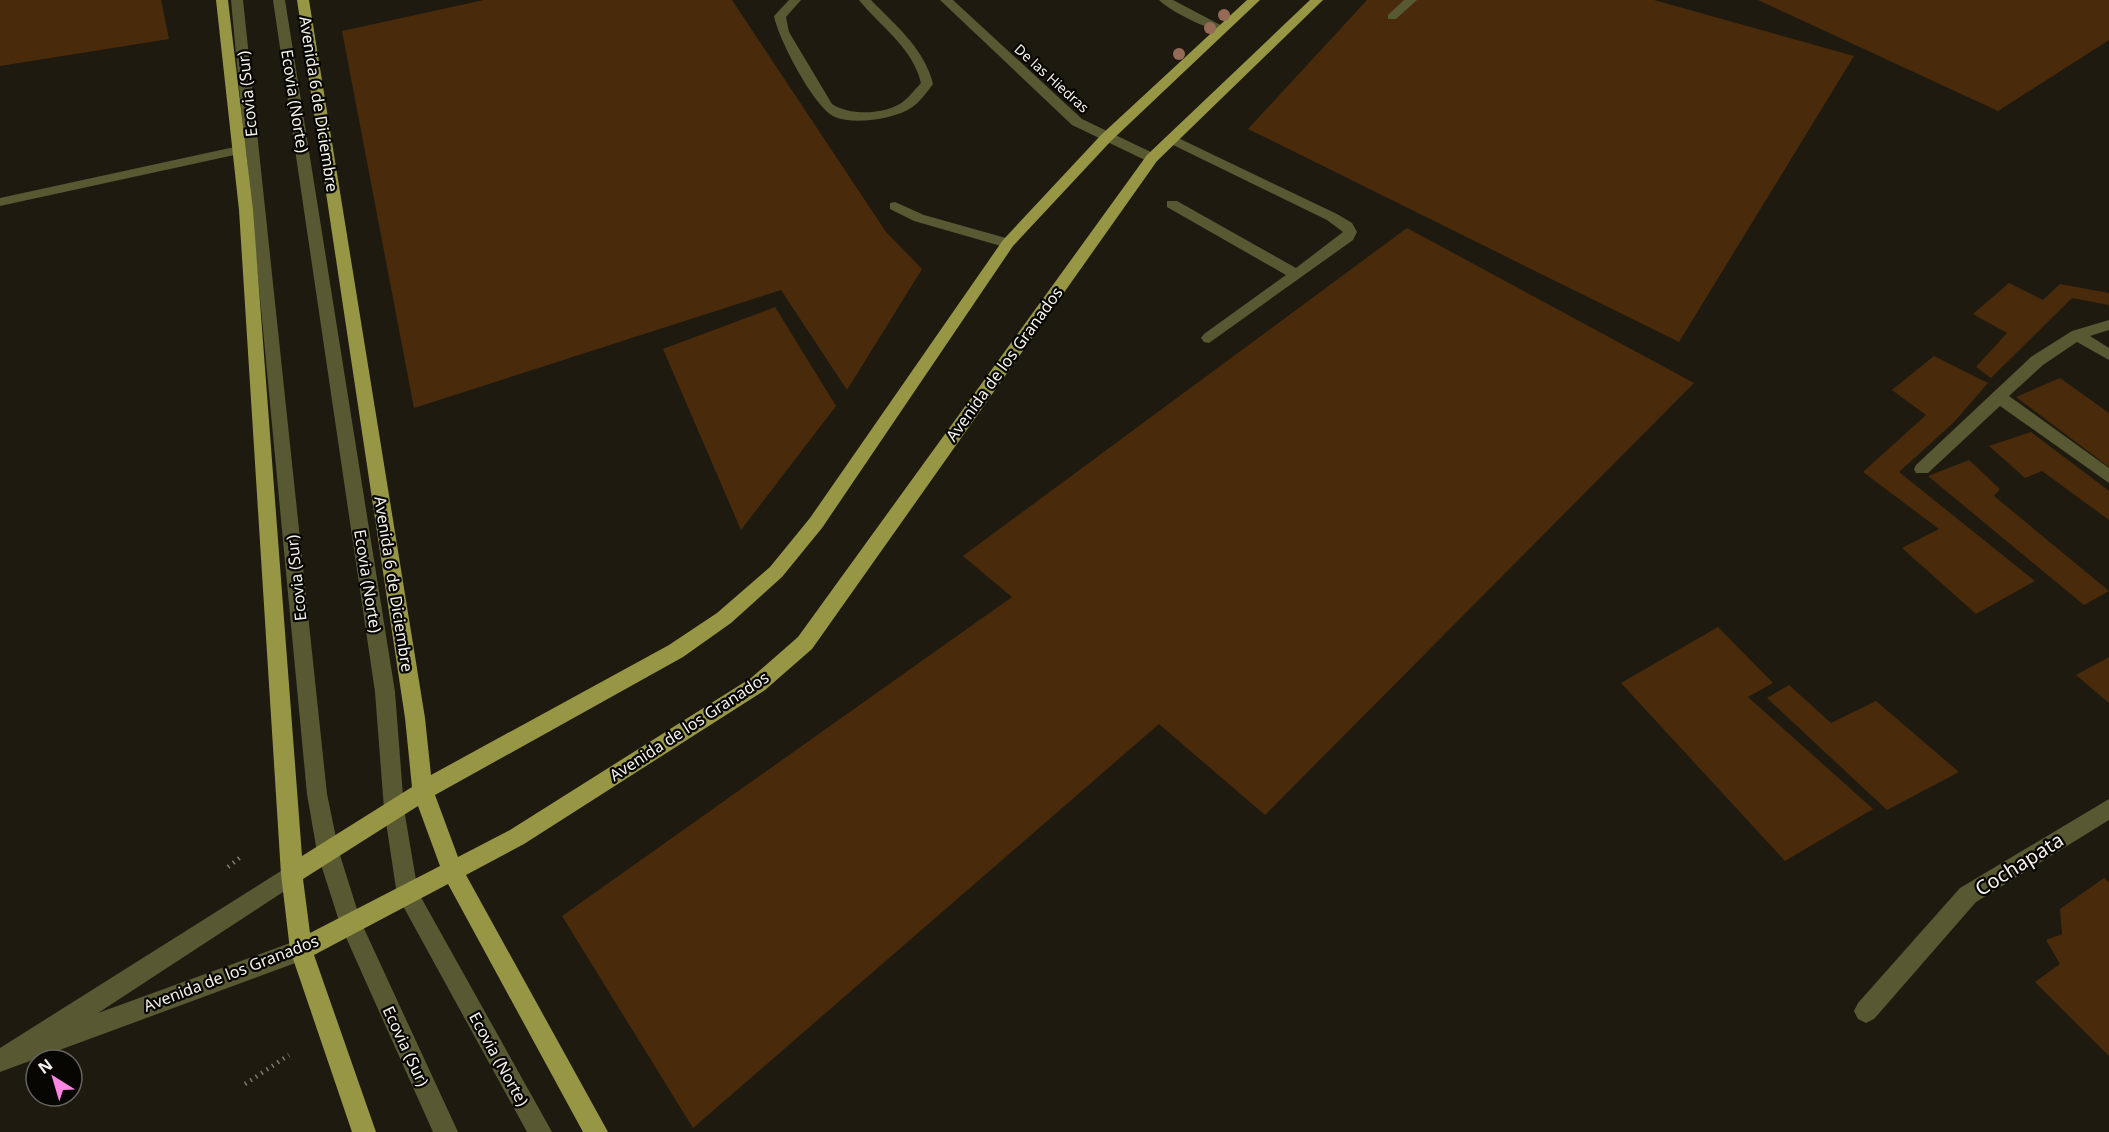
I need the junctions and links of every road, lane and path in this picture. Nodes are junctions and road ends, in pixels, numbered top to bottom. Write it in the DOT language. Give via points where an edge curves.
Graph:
graph roads {
  1 [pos="222,0"];
  2 [pos="237,0"];
  3 [pos="279,0"];
  4 [pos="303,0"];
  5 [pos="795,0"];
  6 [pos="866,0"];
  7 [pos="946,0"];
  8 [pos="1165,0"];
  9 [pos="1254,0"];
  10 [pos="1317,0"];
  11 [pos="1411,0"];
  12 [pos="1392,17"];
  13 [pos="1222,29"];
  14 [pos="1106,138"];
  15 [pos="1172,139"];
  16 [pos="238,150"];
  17 [pos="1152,158"];
  18 [pos="0,202"];
  19 [pos="1173,204"];
  20 [pos="895,206"];
  21 [pos="1008,243"];
  22 [pos="1297,274"];
  23 [pos="2109,325"];
  24 [pos="2077,335"];
  25 [pos="1209,338"];
  26 [pos="2109,355"];
  27 [pos="1999,397"];
  28 [pos="1922,469"];
  29 [pos="2109,477"];
  30 [pos="423,791"];
  31 [pos="394,809"];
  32 [pos="2109,809"];
  33 [pos="328,852"];
  34 [pos="242,856"];
  35 [pos="228,867"];
  36 [pos="453,872"];
  37 [pos="292,874"];
  38 [pos="408,895"];
  39 [pos="351,924"];
  40 [pos="301,950"];
  41 [pos="1866,1011"];
  42 [pos="289,1055"];
  43 [pos="8,1056"];
  44 [pos="244,1084"];
  45 [pos="364,1132"];
  46 [pos="446,1132"];
  47 [pos="540,1132"];
  48 [pos="596,1132"];
  1 -- 16 [label="main road"];
  2 -- 33 [label="street, Ecovia (Sur)" via="317,794"];
  3 -- 31 [label="street, Ecovia (Norte)" via="385,692"];
  4 -- 30 [label="main road, Avenida 6 de Diciembre"];
  5 -- 6 [label="street" via="780,16 783,32 827,106 839,114 859,117 907,105 927,84 918,60"];
  7 -- 14 [label="street, De las Hiedras" via="1077,122"];
  8 -- 13 [label="street"];
  9 -- 13 [label="main road, Avenida de los Granados"];
  10 -- 15 [label="main road, Avenida de los Granados"];
  11 -- 12 [label="street"];
  13 -- 14 [label="main road, Avenida de los Granados"];
  14 -- 17 [label="street, De las Hiedras"];
  14 -- 21 [label="main road, Avenida de los Granados"];
  15 -- 17 [label="main road, Avenida de los Granados"];
  15 -- 22 [label="street" via="1347,226 1348,237"];
  16 -- 18 [label="street"];
  16 -- 37 [label="main road" via="258,358"];
  17 -- 36 [label="main road, Avenida de los Granados" via="805,643 758,684 517,837"];
  19 -- 22 [label="street"];
  20 -- 21 [label="street" via="919,218"];
  21 -- 30 [label="main road, Avenida de los Granados" via="816,523 776,573 724,618 676,651"];
  22 -- 25 [label="street"];
  23 -- 24 [label="street"];
  24 -- 26 [label="street"];
  24 -- 27 [label="street" via="2037,361"];
  27 -- 28 [label="street"];
  27 -- 29 [label="street"];
  30 -- 31 [label="main road, Avenida de los Granados"];
  30 -- 36 [label="main road, Avenida 6 de Diciembre"];
  31 -- 33 [label="main road, Avenida de los Granados"];
  31 -- 38 [label="street, Ecovia (Norte)"];
  32 -- 41 [label="street, Cochapata" via="1968,895"];
  33 -- 37 [label="main road, Avenida de los Granados"];
  33 -- 39 [label="street, Ecovia (Sur)"];
  34 -- 35 [label="path"];
  36 -- 38 [label="main road, Avenida de los Granados"];
  36 -- 48 [label="main road, Avenida 6 de Diciembre"];
  37 -- 40 [label="main road"];
  37 -- 43 [label="street, Avenida de los Granados"];
  38 -- 39 [label="main road, Avenida de los Granados"];
  38 -- 47 [label="street, Ecovia (Norte)"];
  39 -- 40 [label="main road, Avenida de los Granados"];
  39 -- 46 [label="street, Ecovia (Sur)"];
  40 -- 43 [label="street, Avenida de los Granados"];
  40 -- 45 [label="main road"];
  42 -- 44 [label="path"];
}
